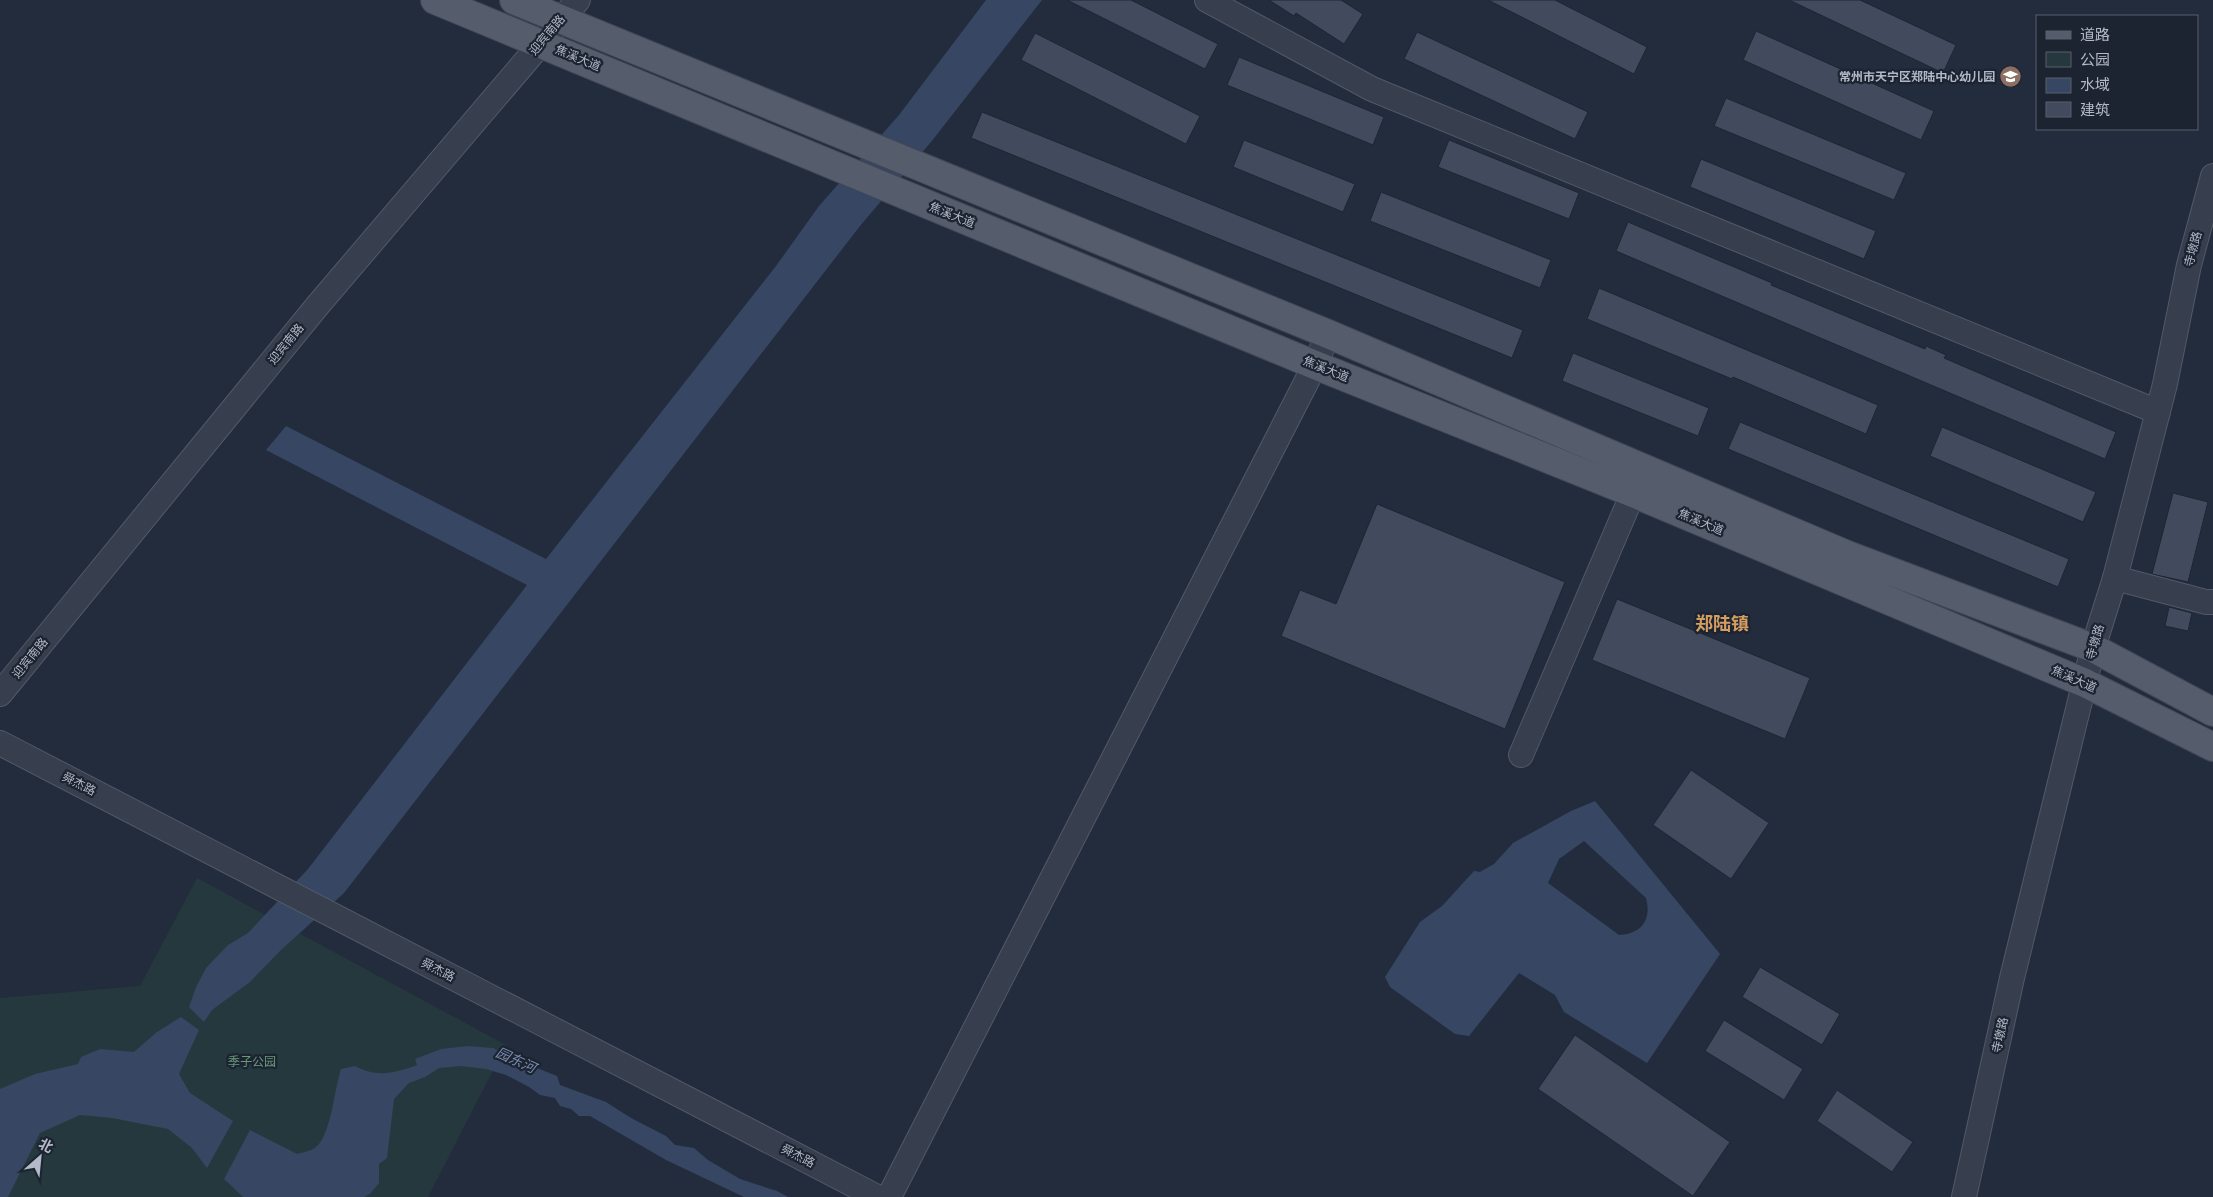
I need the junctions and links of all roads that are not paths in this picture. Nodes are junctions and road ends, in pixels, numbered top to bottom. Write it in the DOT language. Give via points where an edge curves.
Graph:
graph roads {
  1 [pos="435,0"];
  2 [pos="514,0"];
  3 [pos="1207,0"];
  4 [pos="569,9"];
  5 [pos="542,43"];
  6 [pos="2212,182"];
  7 [pos="1328,334"];
  8 [pos="1315,365"];
  9 [pos="2158,412"];
  10 [pos="1633,493"];
  11 [pos="2115,578"];
  12 [pos="2213,602"];
  13 [pos="2093,648"];
  14 [pos="2085,683"];
  15 [pos="0,694"];
  16 [pos="2213,712"];
  17 [pos="0,743"];
  18 [pos="2213,747"];
  19 [pos="1521,755"];
  20 [pos="877,1197"];
  21 [pos="889,1197"];
  22 [pos="1964,1197"];
  1 -- 5 [label="main road, 焦溪大道"];
  2 -- 4 [label="main road"];
  3 -- 9 [label="street" via="1372,89"];
  4 -- 5 [label="street, 迎宾南路"];
  4 -- 7 [label="main road" via="861,144"];
  5 -- 8 [label="main road, 焦溪大道"];
  5 -- 15 [label="street, 迎宾南路" via="318,305"];
  6 -- 9 [label="street, 寺墩路" via="2189,265"];
  7 -- 8 [label="street"];
  7 -- 13 [label="main road" via="1845,554"];
  8 -- 10 [label="main road, 焦溪大道"];
  8 -- 21 [label="street"];
  9 -- 11 [label="street, 寺墩路"];
  10 -- 14 [label="main road, 焦溪大道"];
  10 -- 19 [label="street"];
  11 -- 12 [label="street"];
  11 -- 13 [label="street, 寺墩路"];
  13 -- 14 [label="street, 寺墩路"];
  13 -- 16 [label="main road"];
  14 -- 18 [label="main road, 焦溪大道"];
  14 -- 22 [label="street, 寺墩路" via="2012,978"];
  17 -- 20 [label="street, 舜杰路"];
}
